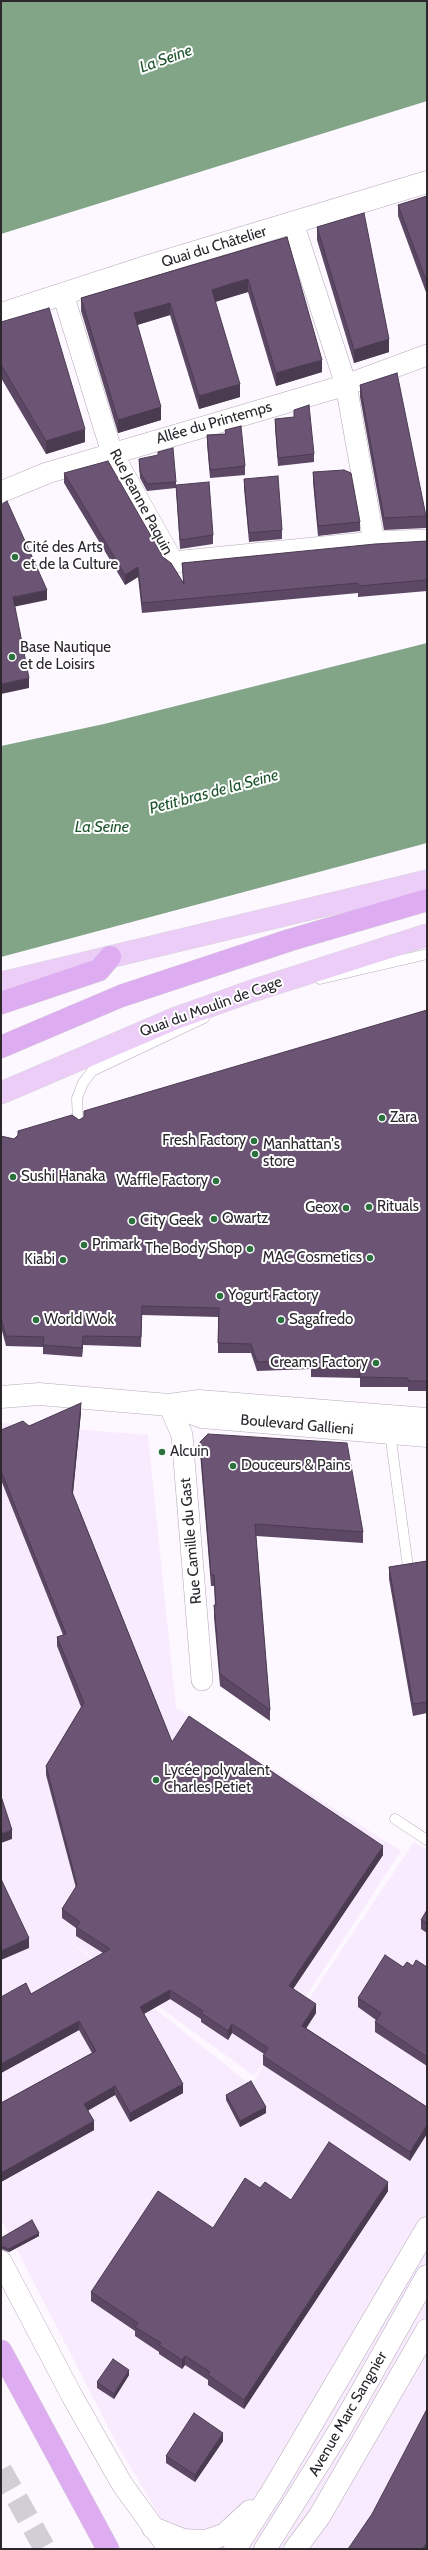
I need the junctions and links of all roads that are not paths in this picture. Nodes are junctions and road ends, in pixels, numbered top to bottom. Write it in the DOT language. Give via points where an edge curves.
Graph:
graph roads {
  1 [pos="427,182"];
  2 [pos="293,223"];
  3 [pos="63,294"];
  4 [pos="1,314"];
  5 [pos="427,355"];
  6 [pos="346,385"];
  7 [pos="112,453"];
  8 [pos="1,492"];
  9 [pos="426,540"];
  10 [pos="374,542"];
  11 [pos="427,881"];
  12 [pos="427,900"];
  13 [pos="427,935"];
  14 [pos="427,954"];
  15 [pos="110,957"];
  16 [pos="1,983"];
  17 [pos="252,991"];
  18 [pos="1,1003"];
  19 [pos="1,1048"];
  20 [pos="1,1092"];
  21 [pos="78,1123"];
  22 [pos="1,1397"];
  23 [pos="169,1405"];
  24 [pos="427,1419"];
  25 [pos="317,1427"];
  26 [pos="390,1433"];
  27 [pos="427,1436"];
  28 [pos="408,1567"];
  29 [pos="202,1680"];
  30 [pos="395,1819"];
  31 [pos="427,1840"];
  32 [pos="427,2228"];
  33 [pos="1,2261"];
  34 [pos="427,2276"];
  35 [pos="426,2334"];
  36 [pos="1,2351"];
  37 [pos="273,2490"];
  38 [pos="319,2517"];
  39 [pos="153,2528"];
  40 [pos="108,2549"];
  41 [pos="169,2549"];
  42 [pos="235,2549"];
  43 [pos="266,2549"];
  44 [pos="296,2549"];
  45 [pos="303,2549"];
  1 -- 2 [label="main road, Quai du Châtelier"];
  2 -- 3 [label="main road, Quai du Châtelier"];
  2 -- 6 [label="street"];
  3 -- 4 [label="main road, Quai du Châtelier"];
  3 -- 7 [label="street, Rue Jeanne Paquin"];
  5 -- 6 [label="street, Allée du Printemps"];
  6 -- 7 [label="street, Allée du Printemps"];
  6 -- 10 [label="street"];
  7 -- 8 [label="street, Allée du Printemps" via="47,473"];
  7 -- 10 [label="street, Rue Jeanne Paquin" via="173,562"];
  9 -- 10 [label="street, Rue Jeanne Paquin"];
  11 -- 15 [label="main road"];
  12 -- 19 [label="highway" via="290,940 121,996"];
  13 -- 17 [label="main road, Quai du Moulin de Cage"];
  14 -- 17 [label="lane" via="338,976"];
  15 -- 16 [label="main road"];
  15 -- 18 [label="highway" via="99,970"];
  17 -- 20 [label="main road, Quai du Moulin de Cage" via="139,1032"];
  17 -- 21 [label="lane" via="180,1030 92,1072 82,1083 76,1098"];
  22 -- 23 [label="main road, Boulevard Gallieni" via="39,1394"];
  23 -- 24 [label="main road, Boulevard Gallieni" via="199,1401"];
  23 -- 25 [label="main road, Boulevard Gallieni" via="202,1417"];
  23 -- 29 [label="street, Rue Camille du Gast" via="182,1435"];
  24 -- 25 [label="lane" via="416,1426 336,1420"];
  25 -- 26 [label="main road, Boulevard Gallieni"];
  26 -- 27 [label="main road, Boulevard Gallieni"];
  26 -- 28 [label="lane"];
  30 -- 31 [label="lane"];
  32 -- 37 [label="main road"];
  33 -- 39 [label="street" via="122,2484"];
  34 -- 43 [label="main road, Avenue Marc Sangnier" via="341,2428"];
  35 -- 38 [label="main road"];
  36 -- 40 [label="highway"];
  37 -- 39 [label="main road" via="225,2534 214,2539 183,2540"];
  37 -- 42 [label="main road"];
  38 -- 44 [label="main road"];
  38 -- 45 [label="main road"];
  39 -- 41 [label="street"];
}
